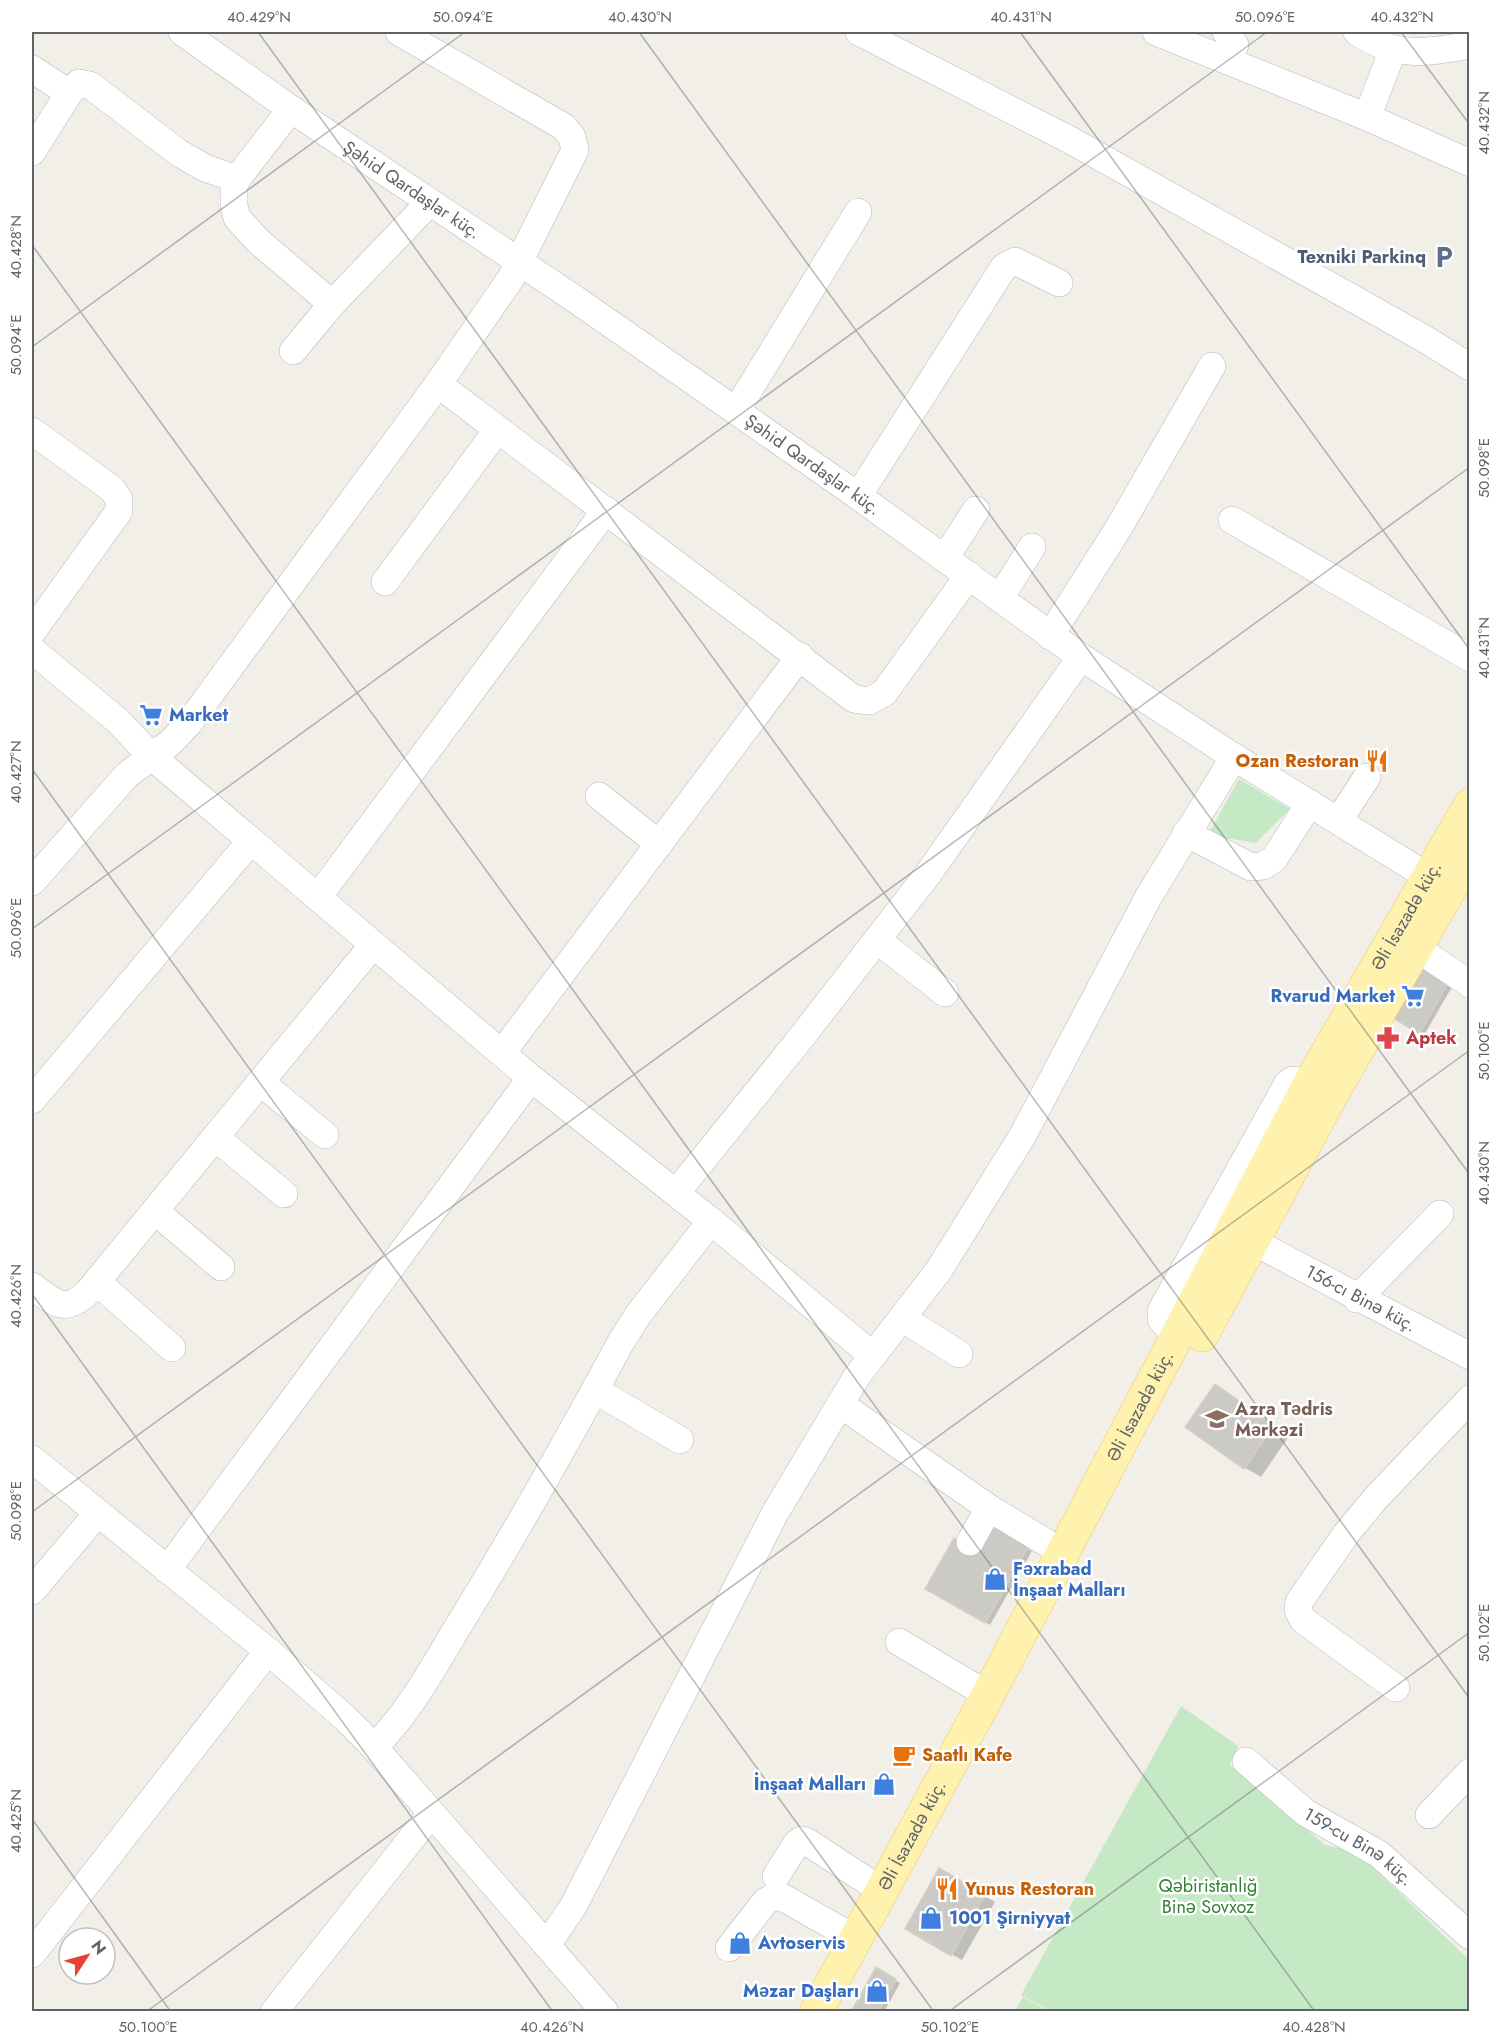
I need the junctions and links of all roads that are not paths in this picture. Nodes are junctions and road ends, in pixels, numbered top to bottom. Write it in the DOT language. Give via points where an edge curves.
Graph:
graph roads {
  1 [pos="399,32"];
  2 [pos="860,32"];
  3 [pos="1156,32"];
  4 [pos="1357,32"];
  5 [pos="186,33"];
  6 [pos="1236,42"];
  7 [pos="1470,45"];
  8 [pos="1393,50"];
  9 [pos="32,69"];
  10 [pos="69,93"];
  11 [pos="291,109"];
  12 [pos="1367,117"];
  13 [pos="32,152"];
  14 [pos="1470,163"];
  15 [pos="237,179"];
  16 [pos="430,202"];
  17 [pos="858,212"];
  18 [pos="519,262"];
  19 [pos="1059,283"];
  20 [pos="332,304"];
  21 [pos="293,351"];
  22 [pos="1212,366"];
  23 [pos="1470,367"];
  24 [pos="438,384"];
  25 [pos="736,411"];
  26 [pos="498,429"];
  27 [pos="32,431"];
  28 [pos="858,496"];
  29 [pos="606,510"];
  30 [pos="976,510"];
  31 [pos="1232,520"];
  32 [pos="1032,547"];
  33 [pos="945,558"];
  34 [pos="969,575"];
  35 [pos="385,582"];
  36 [pos="1000,598"];
  37 [pos="32,632"];
  38 [pos="1050,636"];
  39 [pos="32,650"];
  40 [pos="800,656"];
  41 [pos="1081,657"];
  42 [pos="1470,658"];
  43 [pos="152,757"];
  44 [pos="1234,757"];
  45 [pos="1367,777"];
  46 [pos="599,796"];
  47 [pos="1310,803"];
  48 [pos="1470,805"];
  49 [pos="1339,820"];
  50 [pos="1186,833"];
  51 [pos="250,842"];
  52 [pos="659,844"];
  53 [pos="1463,849"];
  54 [pos="32,882"];
  55 [pos="1439,883"];
  56 [pos="318,897"];
  57 [pos="877,940"];
  58 [pos="373,945"];
  59 [pos="1415,947"];
  60 [pos="1470,984"];
  61 [pos="945,993"];
  62 [pos="502,1053"];
  63 [pos="531,1078"];
  64 [pos="260,1082"];
  65 [pos="32,1100"];
  66 [pos="325,1135"];
  67 [pos="215,1137"];
  68 [pos="676,1193"];
  69 [pos="284,1194"];
  70 [pos="155,1211"];
  71 [pos="1440,1214"];
  72 [pos="711,1221"];
  73 [pos="1252,1241"];
  74 [pos="221,1267"];
  75 [pos="97,1282"];
  76 [pos="32,1286"];
  77 [pos="1358,1299"];
  78 [pos="902,1318"];
  79 [pos="172,1348"];
  80 [pos="959,1354"];
  81 [pos="872,1355"];
  82 [pos="1470,1356"];
  83 [pos="595,1390"];
  84 [pos="1470,1399"];
  85 [pos="840,1404"];
  86 [pos="680,1440"];
  87 [pos="32,1459"];
  88 [pos="989,1508"];
  89 [pos="97,1514"];
  90 [pos="970,1542"];
  91 [pos="1071,1558"];
  92 [pos="167,1570"];
  93 [pos="32,1590"];
  94 [pos="899,1642"];
  95 [pos="268,1651"];
  96 [pos="1396,1688"];
  97 [pos="988,1695"];
  98 [pos="374,1747"];
  99 [pos="1246,1761"];
  100 [pos="1470,1772"];
  101 [pos="431,1814"];
  102 [pos="1429,1815"];
  103 [pos="776,1876"];
  104 [pos="882,1891"];
  105 [pos="1470,1936"];
  106 [pos="856,1939"];
  107 [pos="547,1945"];
  108 [pos="729,1948"];
  109 [pos="32,1954"];
  110 [pos="274,2012"];
  111 [pos="605,2012"];
  112 [pos="816,2012"];
  113 [pos="842,2012"];
  1 -- 18 [label="street" via="564,127 572,137 574,150"];
  2 -- 23 [label="street" via="1070,140"];
  3 -- 6 [label="street"];
  4 -- 8 [label="street"];
  5 -- 11 [label="street, Şəhid Qardaşlar küç."];
  6 -- 12 [label="street"];
  7 -- 8 [label="street"];
  8 -- 12 [label="street"];
  9 -- 10 [label="street"];
  10 -- 13 [label="street"];
  10 -- 15 [label="street" via="79,83 90,85 179,153 205,168"];
  11 -- 15 [label="street"];
  11 -- 16 [label="street, Şəhid Qardaşlar küç."];
  12 -- 14 [label="street"];
  15 -- 20 [label="street" via="237,218"];
  16 -- 18 [label="street, Şəhid Qardaşlar küç."];
  16 -- 20 [label="street"];
  17 -- 25 [label="street"];
  18 -- 24 [label="street"];
  18 -- 25 [label="street, Şəhid Qardaşlar küç."];
  19 -- 28 [label="street" via="1015,261 1004,267"];
  20 -- 21 [label="street"];
  22 -- 38 [label="street" via="1118,530"];
  24 -- 26 [label="street"];
  24 -- 43 [label="street" via="189,723"];
  25 -- 28 [label="street, Şəhid Qardaşlar küç."];
  26 -- 29 [label="street"];
  26 -- 35 [label="street"];
  27 -- 37 [label="street" via="112,489 119,499 119,511"];
  28 -- 33 [label="street, Şəhid Qardaşlar küç."];
  29 -- 40 [label="street"];
  29 -- 56 [label="street"];
  30 -- 33 [label="street"];
  31 -- 42 [label="street"];
  32 -- 36 [label="street"];
  33 -- 34 [label="street, Şəhid Qardaşlar küç."];
  34 -- 36 [label="street, Şəhid Qardaşlar küç."];
  34 -- 40 [label="street" via="877,698 854,699"];
  36 -- 38 [label="street, Şəhid Qardaşlar küç."];
  38 -- 41 [label="street, Şəhid Qardaşlar küç."];
  39 -- 43 [label="street" via="118,721"];
  40 -- 52 [label="street"];
  41 -- 44 [label="street, Şəhid Qardaşlar küç."];
  41 -- 57 [label="street"];
  43 -- 51 [label="street"];
  43 -- 54 [label="street" via="109,793"];
  44 -- 47 [label="street, Şəhid Qardaşlar küç."];
  44 -- 50 [label="street"];
  45 -- 49 [label="street"];
  46 -- 52 [label="street"];
  47 -- 49 [label="street, Şəhid Qardaşlar küç."];
  47 -- 50 [label="street" via="1274,859 1263,866 1251,867"];
  48 -- 53 [label="main road, Əli İsazadə küç."];
  49 -- 55 [label="street, Şəhid Qardaşlar küç."];
  50 -- 78 [label="street" via="1023,1135 939,1270"];
  51 -- 56 [label="street"];
  51 -- 65 [label="street"];
  52 -- 62 [label="street"];
  53 -- 55 [label="main road, Əli İsazadə küç."];
  55 -- 59 [label="main road, Əli İsazadə küç."];
  55 -- 91 [label="main road, Əli İsazadə küç." via="1310,1083 1176,1336"];
  56 -- 58 [label="street"];
  57 -- 61 [label="street"];
  57 -- 68 [label="street"];
  58 -- 62 [label="street"];
  58 -- 64 [label="street"];
  59 -- 60 [label="street"];
  59 -- 73 [label="main road, Əli İsazadə küç."];
  62 -- 63 [label="street"];
  63 -- 68 [label="street"];
  63 -- 92 [label="street"];
  64 -- 66 [label="street"];
  64 -- 67 [label="street"];
  67 -- 69 [label="street"];
  67 -- 70 [label="street"];
  68 -- 72 [label="street"];
  70 -- 74 [label="street"];
  70 -- 75 [label="street"];
  71 -- 77 [label="street"];
  72 -- 81 [label="street"];
  72 -- 83 [label="street" via="638,1315"];
  73 -- 77 [label="street, 156-cı Binə küç."];
  73 -- 91 [label="main road, Əli İsazadə küç."];
  75 -- 76 [label="street" via="77,1303 66,1306"];
  75 -- 79 [label="street"];
  77 -- 82 [label="street, 156-cı Binə küç."];
  78 -- 80 [label="street"];
  78 -- 81 [label="street"];
  81 -- 85 [label="street"];
  83 -- 86 [label="street"];
  83 -- 98 [label="street" via="499,1561 418,1692"];
  84 -- 96 [label="street" via="1375,1499 1299,1602 1303,1620"];
  85 -- 88 [label="street"];
  85 -- 107 [label="street" via="775,1513 574,1905"];
  87 -- 89 [label="street"];
  88 -- 90 [label="street"];
  88 -- 91 [label="street"];
  89 -- 92 [label="street"];
  89 -- 93 [label="street"];
  91 -- 97 [label="main road, Əli İsazadə küç."];
  91 -- 113 [label="main road, Əli İsazadə küç."];
  92 -- 95 [label="street"];
  94 -- 97 [label="street"];
  95 -- 98 [label="street"];
  95 -- 109 [label="street"];
  97 -- 104 [label="main road, Əli İsazadə küç."];
  98 -- 101 [label="street"];
  99 -- 105 [label="street, 159-cu Binə küç." via="1306,1813 1379,1854"];
  100 -- 102 [label="street"];
  101 -- 107 [label="street"];
  101 -- 110 [label="street"];
  103 -- 104 [label="street" via="801,1840"];
  104 -- 106 [label="main road, Əli İsazadə küç."];
  106 -- 108 [label="street" via="782,1897 775,1897 765,1902"];
  106 -- 112 [label="main road, Əli İsazadə küç."];
  107 -- 111 [label="street"];
}
